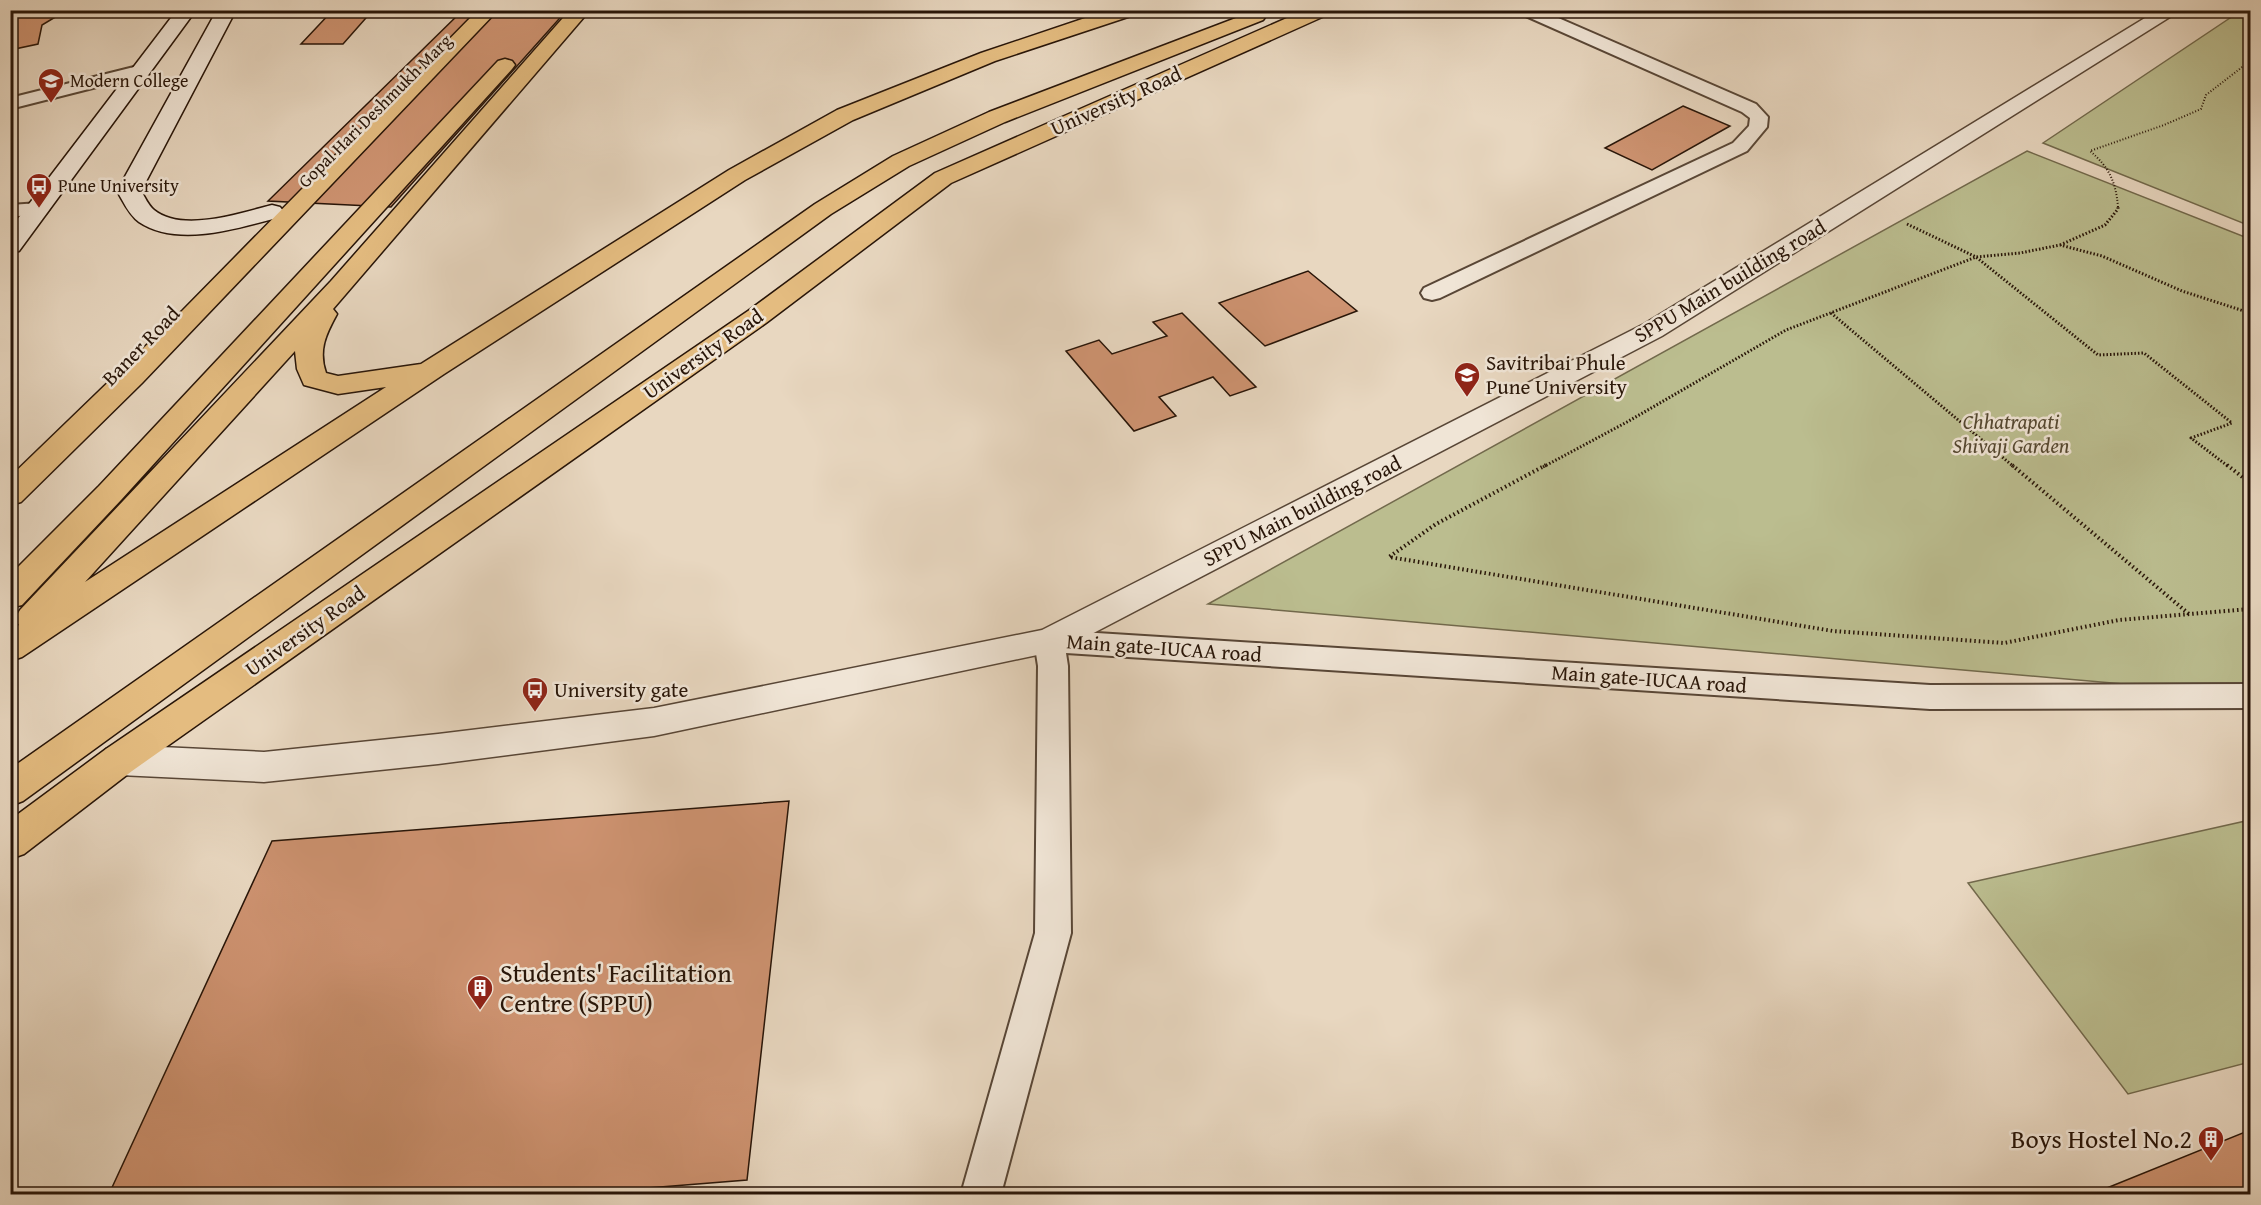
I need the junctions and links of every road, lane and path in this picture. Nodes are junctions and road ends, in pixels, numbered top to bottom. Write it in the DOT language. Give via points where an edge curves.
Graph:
graph roads {
  1 [pos="187,10"];
  2 [pos="227,10"];
  3 [pos="477,10"];
  4 [pos="489,10"];
  5 [pos="555,10"];
  6 [pos="581,10"];
  7 [pos="1130,10"];
  8 [pos="1269,10"];
  9 [pos="1322,10"];
  10 [pos="1525,10"];
  11 [pos="2172,10"];
  12 [pos="2250,61"];
  13 [pos="142,70"];
  14 [pos="10,104"];
  15 [pos="1860,201"];
  16 [pos="39,209"];
  17 [pos="10,211"];
  18 [pos="272,212"];
  19 [pos="2060,245"];
  20 [pos="10,246"];
  21 [pos="1976,257"];
  22 [pos="340,286"];
  23 [pos="1432,293"];
  24 [pos="1831,313"];
  25 [pos="2250,313"];
  26 [pos="434,368"];
  27 [pos="10,480"];
  28 [pos="2250,483"];
  29 [pos="10,495"];
  30 [pos="10,596"];
  31 [pos="2250,609"];
  32 [pos="2190,614"];
  33 [pos="1049,641"];
  34 [pos="10,643"];
  35 [pos="10,648"];
  36 [pos="2250,696"];
  37 [pos="119,760"];
  38 [pos="10,790"];
  39 [pos="10,842"];
  40 [pos="981,1194"];
  1 -- 13 [label="street"];
  2 -- 18 [label="street" via="129,191 147,217 176,226 217,226"];
  3 -- 18 [label="main road, Gopal Hari Deshmukh Marg"];
  4 -- 29 [label="main road" via="183,325"];
  5 -- 30 [label="main road"];
  6 -- 22 [label="main road"];
  7 -- 26 [label="main road" via="988,57 845,115 737,175"];
  8 -- 38 [label="main road" via="997,117 901,161 823,209"];
  9 -- 37 [label="main road, University Road" via="943,178 757,317"];
  10 -- 23 [label="lane" via="1749,108 1759,117 1758,127 1740,147"];
  11 -- 15 [label="street, SPPU Main building road"];
  12 -- 19 [label="path" via="2206,95 2201,109 2090,151 2106,163 2117,187 2118,209 2105,225"];
  13 -- 14 [label="lane"];
  13 -- 16 [label="street"];
  15 -- 21 [label="path"];
  15 -- 33 [label="street, SPPU Main building road" via="1653,330"];
  16 -- 17 [label="lane"];
  16 -- 20 [label="street"];
  18 -- 27 [label="main road, Baner Road"];
  19 -- 21 [label="path"];
  19 -- 25 [label="path" via="2102,256 2182,291"];
  21 -- 24 [label="path"];
  21 -- 28 [label="path" via="2098,355 2144,353 2232,423 2191,438"];
  22 -- 26 [label="main road" via="310,340 307,361 314,379 338,385"];
  22 -- 34 [label="main road"];
  24 -- 32 [label="path"];
  24 -- 32 [label="path" via="1786,330 1628,422 1436,524 1389,557 1833,631 2004,644 2119,620"];
  26 -- 35 [label="main road"];
  31 -- 32 [label="path"];
  33 -- 36 [label="lane, Main gate-IUCAA road" via="1930,698"];
  33 -- 37 [label="street, SPPU Main building road" via="642,724 264,767"];
  33 -- 40 [label="lane" via="1053,666 1053,933"];
  37 -- 39 [label="main road, University Road"];
}
